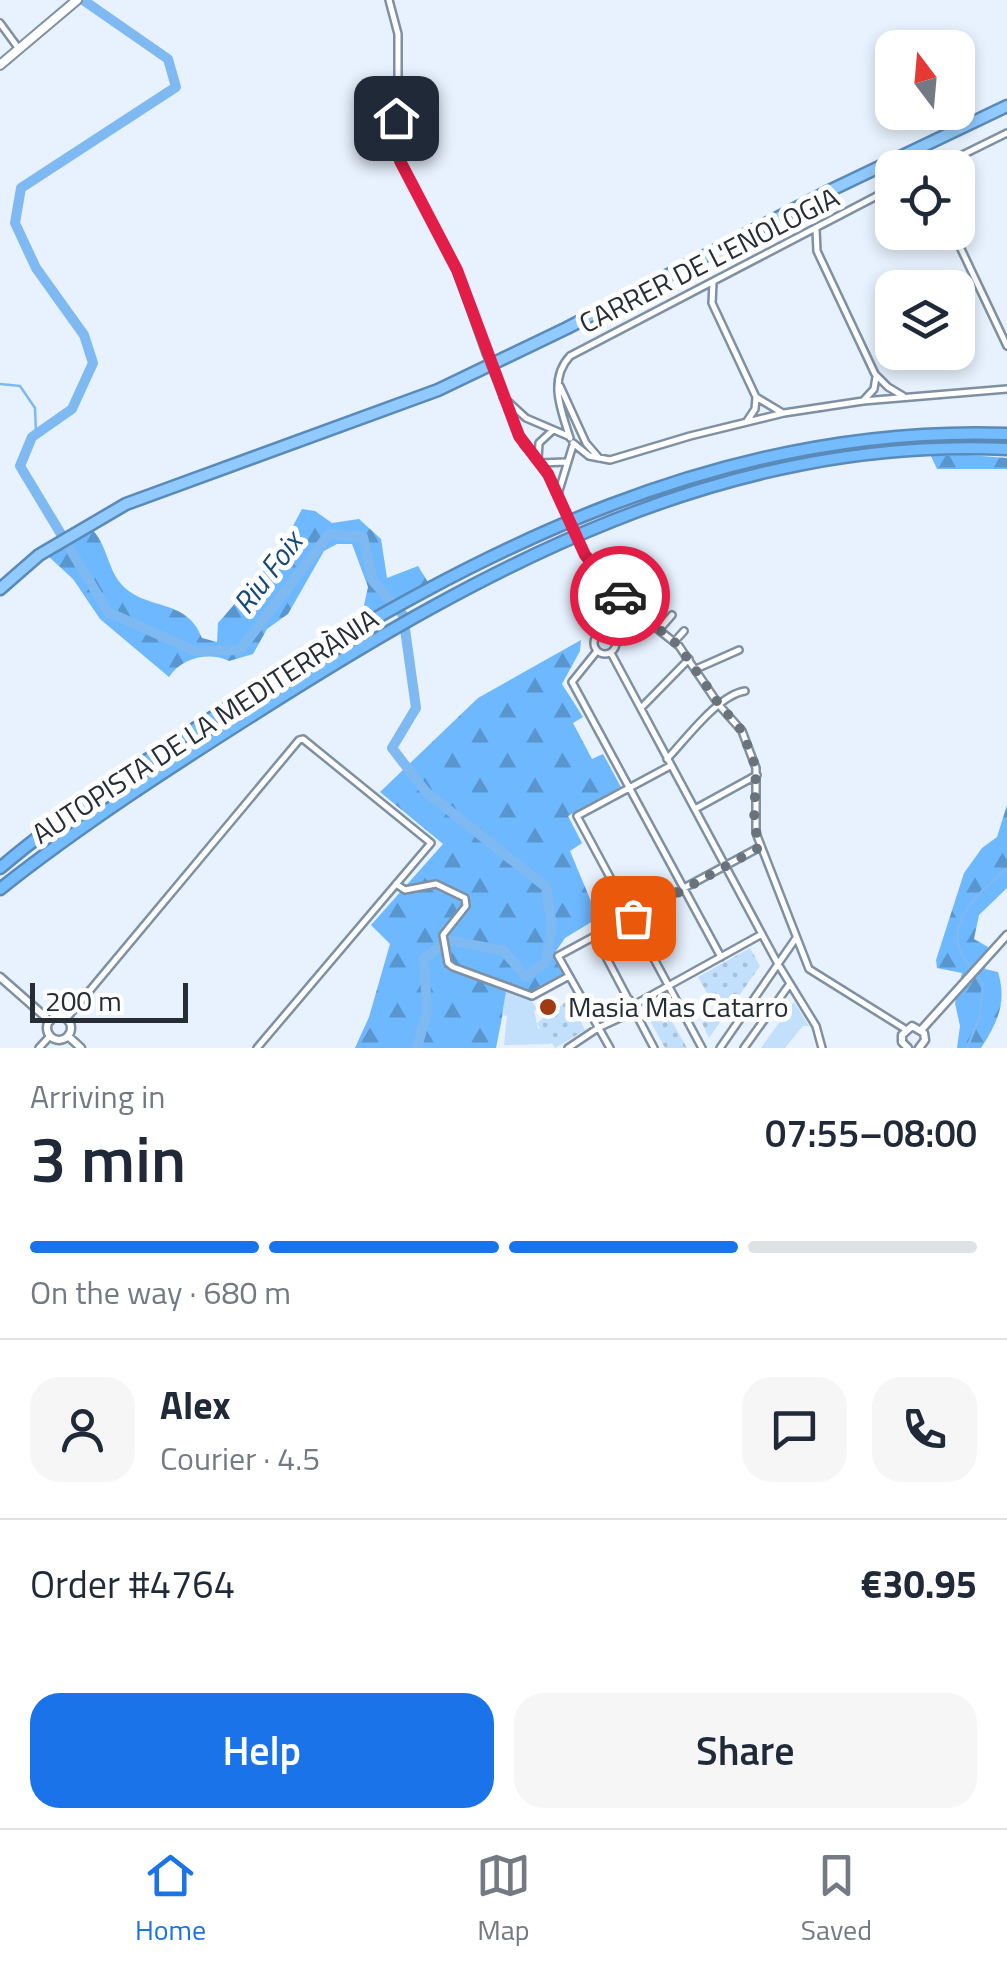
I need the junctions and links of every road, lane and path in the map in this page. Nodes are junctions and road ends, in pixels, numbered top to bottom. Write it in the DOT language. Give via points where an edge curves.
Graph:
graph roads {
  1 [pos="389,0"];
  2 [pos="74,3"];
  3 [pos="0,23"];
  4 [pos="19,50"];
  5 [pos="0,65"];
  6 [pos="1007,106"];
  7 [pos="1007,134"];
  8 [pos="974,150"];
  9 [pos="875,197"];
  10 [pos="816,228"];
  11 [pos="796,238"];
  12 [pos="962,250"];
  13 [pos="817,251"];
  14 [pos="713,280"];
  15 [pos="693,291"];
  16 [pos="712,303"];
  17 [pos="1007,346"];
  18 [pos="876,374"];
  19 [pos="559,381"];
  20 [pos="1006,388"];
  21 [pos="504,397"];
  22 [pos="756,397"];
  23 [pos="906,398"];
  24 [pos="863,402"];
  25 [pos="784,413"];
  26 [pos="747,421"];
  27 [pos="553,430"];
  28 [pos="1007,431"];
  29 [pos="572,440"];
  30 [pos="1007,449"];
  31 [pos="599,458"];
  32 [pos="539,462"];
  33 [pos="566,462"];
  34 [pos="558,494"];
  35 [pos="646,582"];
  36 [pos="0,589"];
  37 [pos="624,600"];
  38 [pos="672,616"];
  39 [pos="660,630"];
  40 [pos="684,631"];
  41 [pos="674,642"];
  42 [pos="739,650"];
  43 [pos="596,651"];
  44 [pos="611,652"];
  45 [pos="689,659"];
  46 [pos="696,669"];
  47 [pos="745,691"];
  48 [pos="719,704"];
  49 [pos="641,708"];
  50 [pos="668,762"];
  51 [pos="756,774"];
  52 [pos="629,789"];
  53 [pos="694,809"];
  54 [pos="760,847"];
  55 [pos="726,864"];
  56 [pos="0,868"];
  57 [pos="396,884"];
  58 [pos="684,888"];
  59 [pos="0,889"];
  60 [pos="633,918"];
  61 [pos="762,934"];
  62 [pos="1007,935"];
  63 [pos="595,936"];
  64 [pos="796,938"];
  65 [pos="800,948"];
  66 [pos="785,954"];
  67 [pos="721,957"];
  68 [pos="778,964"];
  69 [pos="570,976"];
  70 [pos="0,977"];
  71 [pos="670,984"];
  72 [pos="790,984"];
  73 [pos="632,1005"];
  74 [pos="66,1019"];
  75 [pos="594,1020"];
  76 [pos="50,1021"];
  77 [pos="598,1028"];
  78 [pos="905,1029"];
  79 [pos="922,1030"];
  80 [pos="50,1036"];
  81 [pos="68,1036"];
  82 [pos="820,1046"];
  83 [pos="39,1048"];
  84 [pos="81,1048"];
  85 [pos="257,1048"];
  86 [pos="568,1048"];
  87 [pos="610,1048"];
  88 [pos="654,1048"];
  89 [pos="702,1048"];
  90 [pos="720,1048"];
  91 [pos="744,1048"];
  92 [pos="907,1048"];
  93 [pos="919,1048"];
  1 -- 21 [label="street, bridge" via="398,34 398,155 454,262"];
  2 -- 4 [label="main road"];
  3 -- 4 [label="street"];
  4 -- 5 [label="main road"];
  6 -- 36 [label="highway" via="480,371 126,504 47,550"];
  7 -- 8 [label="street"];
  9 -- 10 [label="street, CARRER DE L'ENOLOGIA"];
  10 -- 11 [label="street, CARRER DE L'ENOLOGIA"];
  10 -- 13 [label="street"];
  11 -- 13 [label="street"];
  11 -- 14 [label="street, CARRER DE L'ENOLOGIA"];
  12 -- 17 [label="street"];
  13 -- 18 [label="street"];
  14 -- 15 [label="street, CARRER DE L'ENOLOGIA"];
  14 -- 16 [label="street"];
  15 -- 16 [label="street"];
  15 -- 19 [label="street, CARRER DE L'ENOLOGIA" via="570,356"];
  16 -- 22 [label="street"];
  18 -- 23 [label="street"];
  18 -- 24 [label="street"];
  19 -- 29 [label="street" via="556,393"];
  19 -- 31 [label="street"];
  20 -- 23 [label="street"];
  21 -- 27 [label="street" via="526,418"];
  21 -- 32 [label="street" via="524,445"];
  22 -- 25 [label="street"];
  22 -- 26 [label="street"];
  23 -- 24 [label="street"];
  24 -- 25 [label="street"];
  25 -- 26 [label="street"];
  26 -- 31 [label="street" via="624,458"];
  27 -- 29 [label="street"];
  27 -- 32 [label="street" via="539,443"];
  28 -- 56 [label="highway, AUTOPISTA DE LA MEDITERRÀNIA" via="818,445 701,472 580,516 470,566 190,732"];
  29 -- 31 [label="street"];
  29 -- 33 [label="street" via="574,452"];
  30 -- 59 [label="highway, AUTOPISTA DE LA MEDITERRÀNIA" via="944,448 788,466 711,484 582,532 328,667"];
  32 -- 33 [label="street"];
  32 -- 34 [label="street"];
  33 -- 34 [label="street"];
  34 -- 37 [label="street, bridge" via="585,555"];
  35 -- 37 [label="street"];
  37 -- 39 [label="street"];
  38 -- 39 [label="street"];
  39 -- 41 [label="street"];
  40 -- 41 [label="street"];
  41 -- 45 [label="street"];
  42 -- 46 [label="street"];
  43 -- 44 [label="street"];
  43 -- 44 [label="street" via="595,636 608,632 616,641"];
  43 -- 52 [label="street" via="572,682"];
  44 -- 49 [label="street"];
  45 -- 46 [label="street"];
  45 -- 49 [label="street"];
  46 -- 48 [label="street"];
  47 -- 48 [label="street"];
  48 -- 50 [label="street"];
  48 -- 51 [label="street" via="742,731"];
  49 -- 50 [label="street"];
  50 -- 52 [label="street"];
  50 -- 53 [label="street"];
  51 -- 53 [label="street"];
  51 -- 54 [label="street"];
  52 -- 58 [label="street"];
  52 -- 60 [label="street" via="577,816"];
  53 -- 55 [label="street"];
  54 -- 55 [label="street"];
  54 -- 64 [label="street"];
  55 -- 58 [label="street"];
  55 -- 61 [label="street"];
  57 -- 69 [label="street" via="405,890 436,884 465,898 466,906 445,929 450,966 527,995"];
  57 -- 74 [label="street" via="430,843 299,740"];
  57 -- 85 [label="street"];
  58 -- 60 [label="street"];
  58 -- 67 [label="street"];
  60 -- 63 [label="street"];
  60 -- 71 [label="street"];
  61 -- 67 [label="street"];
  61 -- 68 [label="street"];
  62 -- 79 [label="street"];
  63 -- 69 [label="street" via="558,956"];
  63 -- 73 [label="street"];
  64 -- 65 [label="street"];
  64 -- 66 [label="street"];
  65 -- 66 [label="street"];
  65 -- 78 [label="street" via="812,972"];
  66 -- 68 [label="street"];
  67 -- 71 [label="street"];
  68 -- 72 [label="street"];
  68 -- 90 [label="street"];
  69 -- 75 [label="street"];
  70 -- 76 [label="street"];
  71 -- 73 [label="street"];
  71 -- 89 [label="street"];
  72 -- 82 [label="street" via="816,1026"];
  72 -- 91 [label="street"];
  73 -- 75 [label="street"];
  73 -- 77 [label="street"];
  73 -- 88 [label="street"];
  74 -- 76 [label="street"];
  74 -- 81 [label="street"];
  75 -- 77 [label="street"];
  76 -- 80 [label="street"];
  77 -- 86 [label="street"];
  77 -- 87 [label="street"];
  78 -- 79 [label="street"];
  78 -- 92 [label="street"];
  79 -- 93 [label="street"];
  80 -- 81 [label="street"];
  80 -- 83 [label="street"];
  81 -- 84 [label="street"];
}
